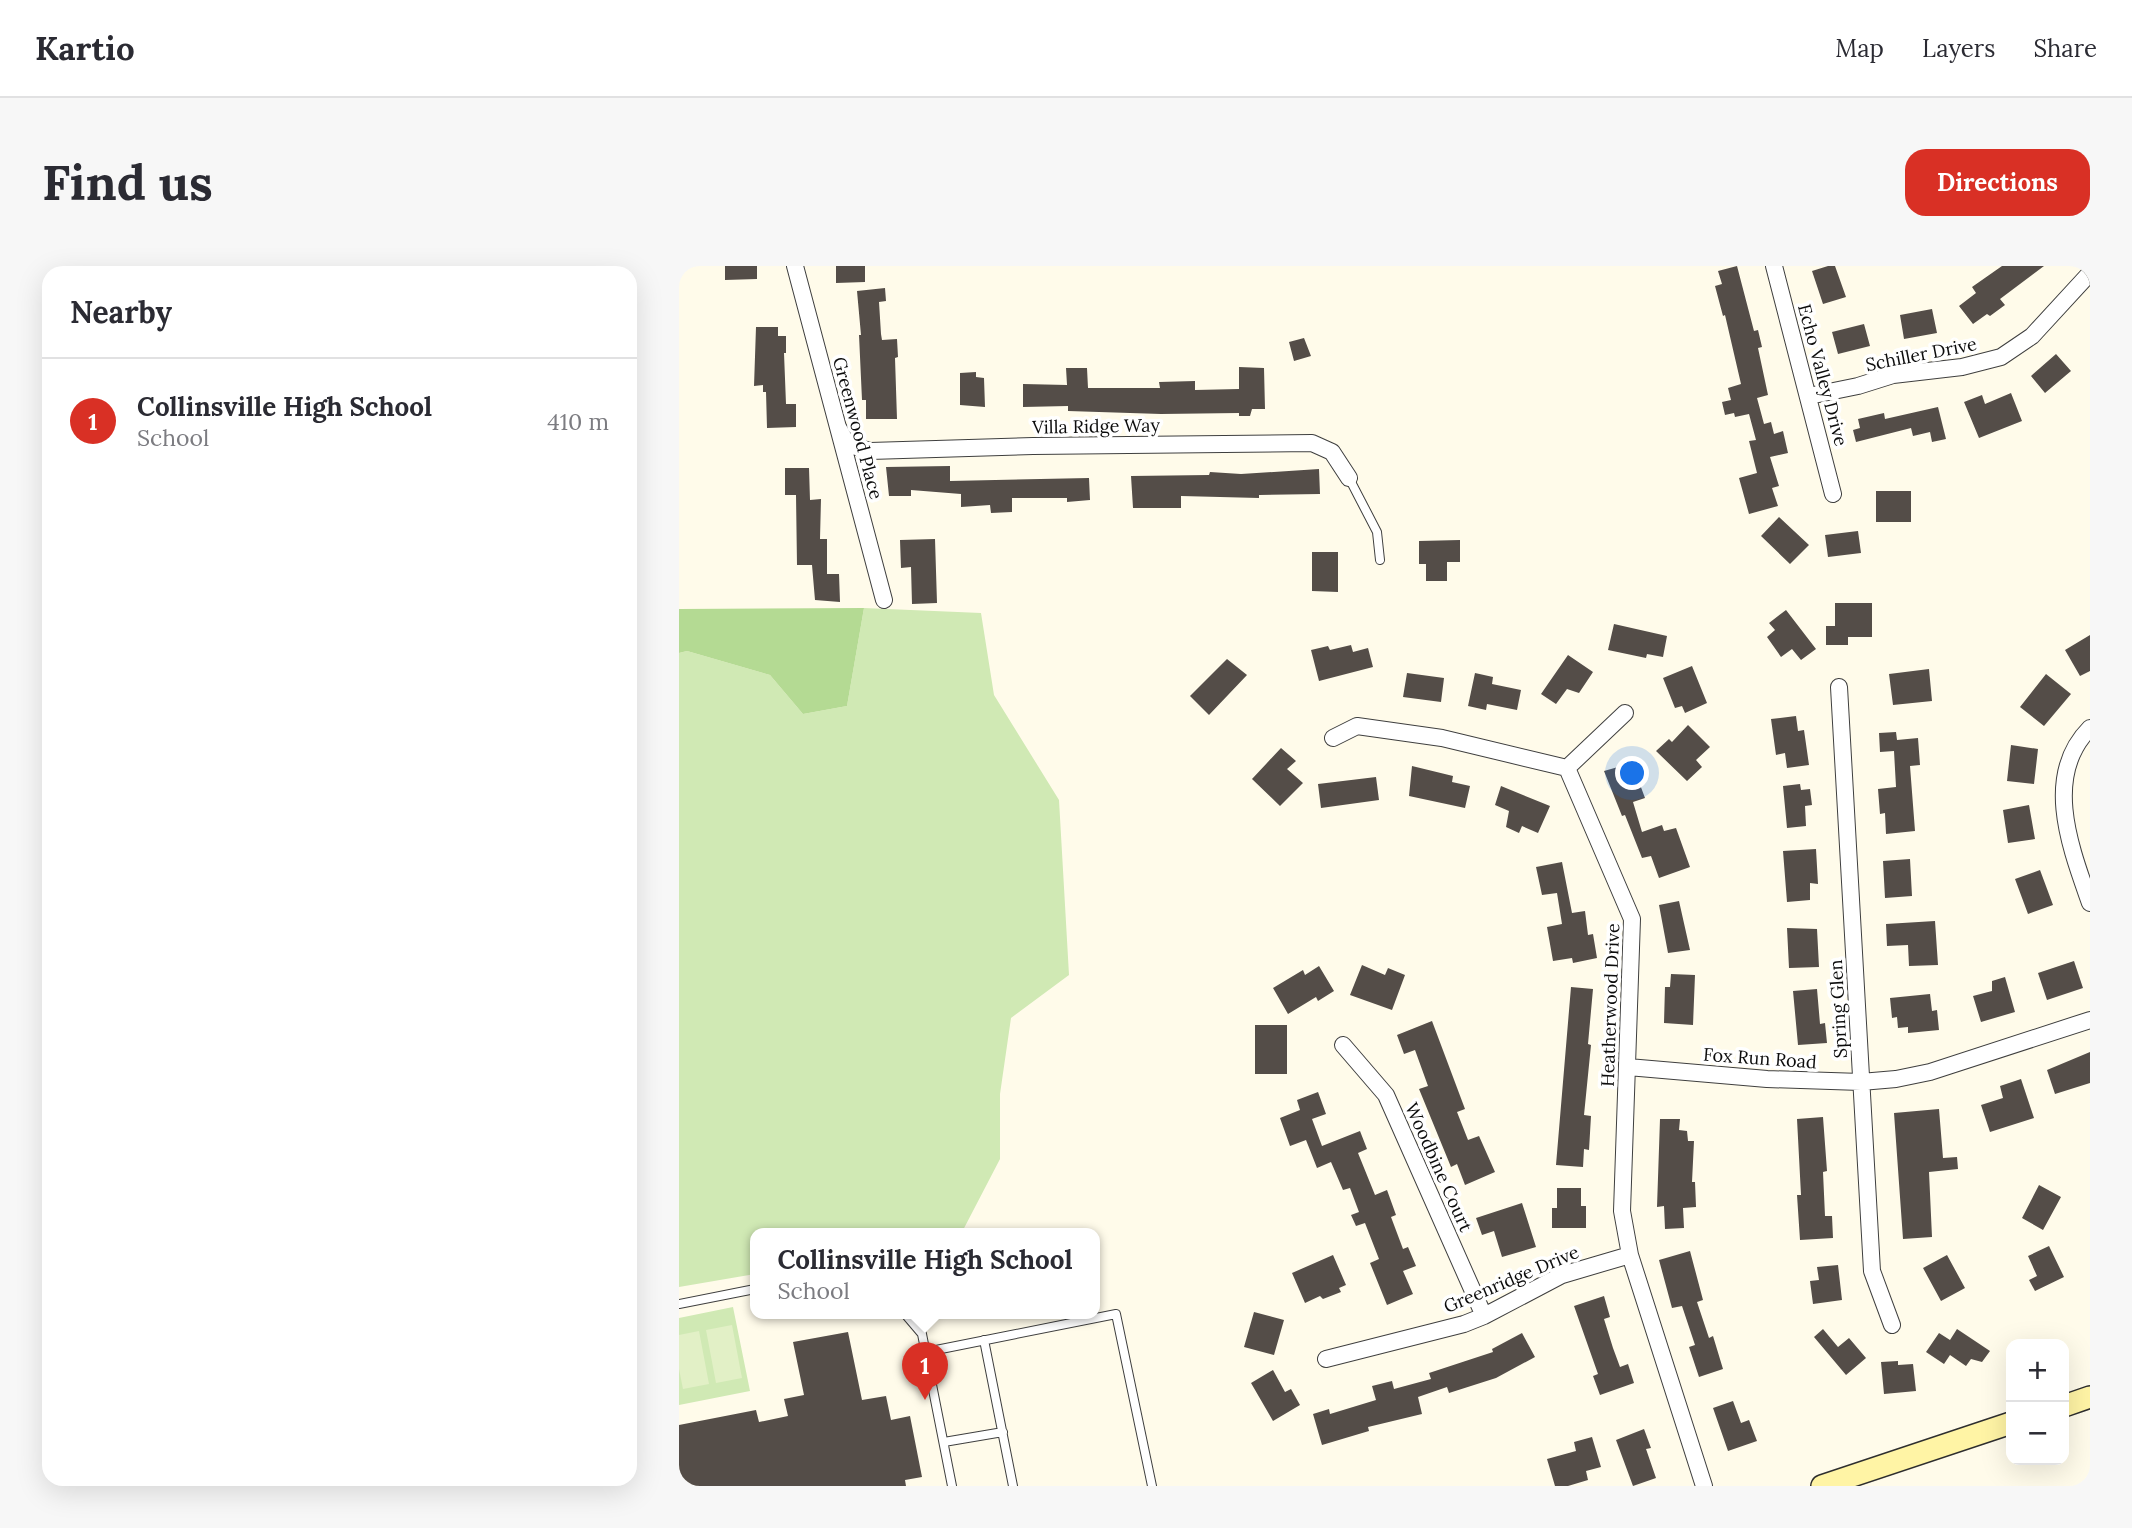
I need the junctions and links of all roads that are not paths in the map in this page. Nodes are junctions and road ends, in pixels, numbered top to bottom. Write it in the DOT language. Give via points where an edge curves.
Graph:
graph roads {
  1 [pos="795,266"];
  2 [pos="1774,266"];
  3 [pos="2090,273"];
  4 [pos="1809,396"];
  5 [pos="838,427"];
  6 [pos="1349,478"];
  7 [pos="1833,494"];
  8 [pos="1380,560"];
  9 [pos="884,600"];
  10 [pos="1839,687"];
  11 [pos="1625,713"];
  12 [pos="2090,728"];
  13 [pos="1333,738"];
  14 [pos="1567,768"];
  15 [pos="2090,903"];
  16 [pos="2090,1020"];
  17 [pos="1343,1045"];
  18 [pos="1628,1067"];
  19 [pos="1861,1083"];
  20 [pos="1630,1255"];
  21 [pos="750,1290"];
  22 [pos="679,1304"];
  23 [pos="1484,1316"];
  24 [pos="1100,1317"];
  25 [pos="909,1319"];
  26 [pos="1091,1319"];
  27 [pos="1892,1325"];
  28 [pos="984,1340"];
  29 [pos="926,1352"];
  30 [pos="1326,1359"];
  31 [pos="2090,1397"];
  32 [pos="2069,1404"];
  33 [pos="2006,1425"];
  34 [pos="1003,1433"];
  35 [pos="944,1442"];
  36 [pos="952,1486"];
  37 [pos="1013,1486"];
  38 [pos="1152,1486"];
  39 [pos="1703,1486"];
  40 [pos="1822,1486"];
  1 -- 5 [label="street, Greenwood Place"];
  2 -- 4 [label="street, Echo Valley Drive"];
  3 -- 4 [label="street, Schiller Drive" via="2032,336 2001,357 1893,375"];
  4 -- 7 [label="street, Echo Valley Drive"];
  5 -- 6 [label="street, Villa Ridge Way" via="847,444 870,451 1312,443 1332,452"];
  5 -- 9 [label="street, Greenwood Place"];
  6 -- 8 [label="lane" via="1377,532"];
  10 -- 19 [label="street, Spring Glen"];
  11 -- 14 [label="street"];
  12 -- 15 [label="street" via="2073,749 2063,797 2071,847"];
  13 -- 14 [label="street" via="1357,726 1442,738"];
  14 -- 18 [label="street, Heatherwood Drive" via="1632,919"];
  16 -- 19 [label="street, Fox Run Road" via="1930,1073"];
  17 -- 23 [label="street, Woodbine Court" via="1385,1095"];
  18 -- 19 [label="street, Fox Run Road"];
  18 -- 20 [label="street, Heatherwood Drive" via="1621,1193"];
  19 -- 27 [label="street, Spring Glen" via="1872,1271"];
  20 -- 23 [label="street, Greenridge Drive" via="1562,1275"];
  20 -- 39 [label="street, Heatherwood Drive"];
  21 -- 22 [label="lane"];
  23 -- 30 [label="street, Greenridge Drive"];
  24 -- 38 [label="lane" via="1116,1314"];
  25 -- 29 [label="lane" via="922,1334"];
  26 -- 28 [label="lane"];
  28 -- 29 [label="lane"];
  28 -- 34 [label="lane"];
  29 -- 35 [label="lane"];
  31 -- 32 [label="street"];
  33 -- 40 [label="street"];
  34 -- 35 [label="lane"];
  34 -- 37 [label="lane"];
  35 -- 36 [label="lane"];
}
